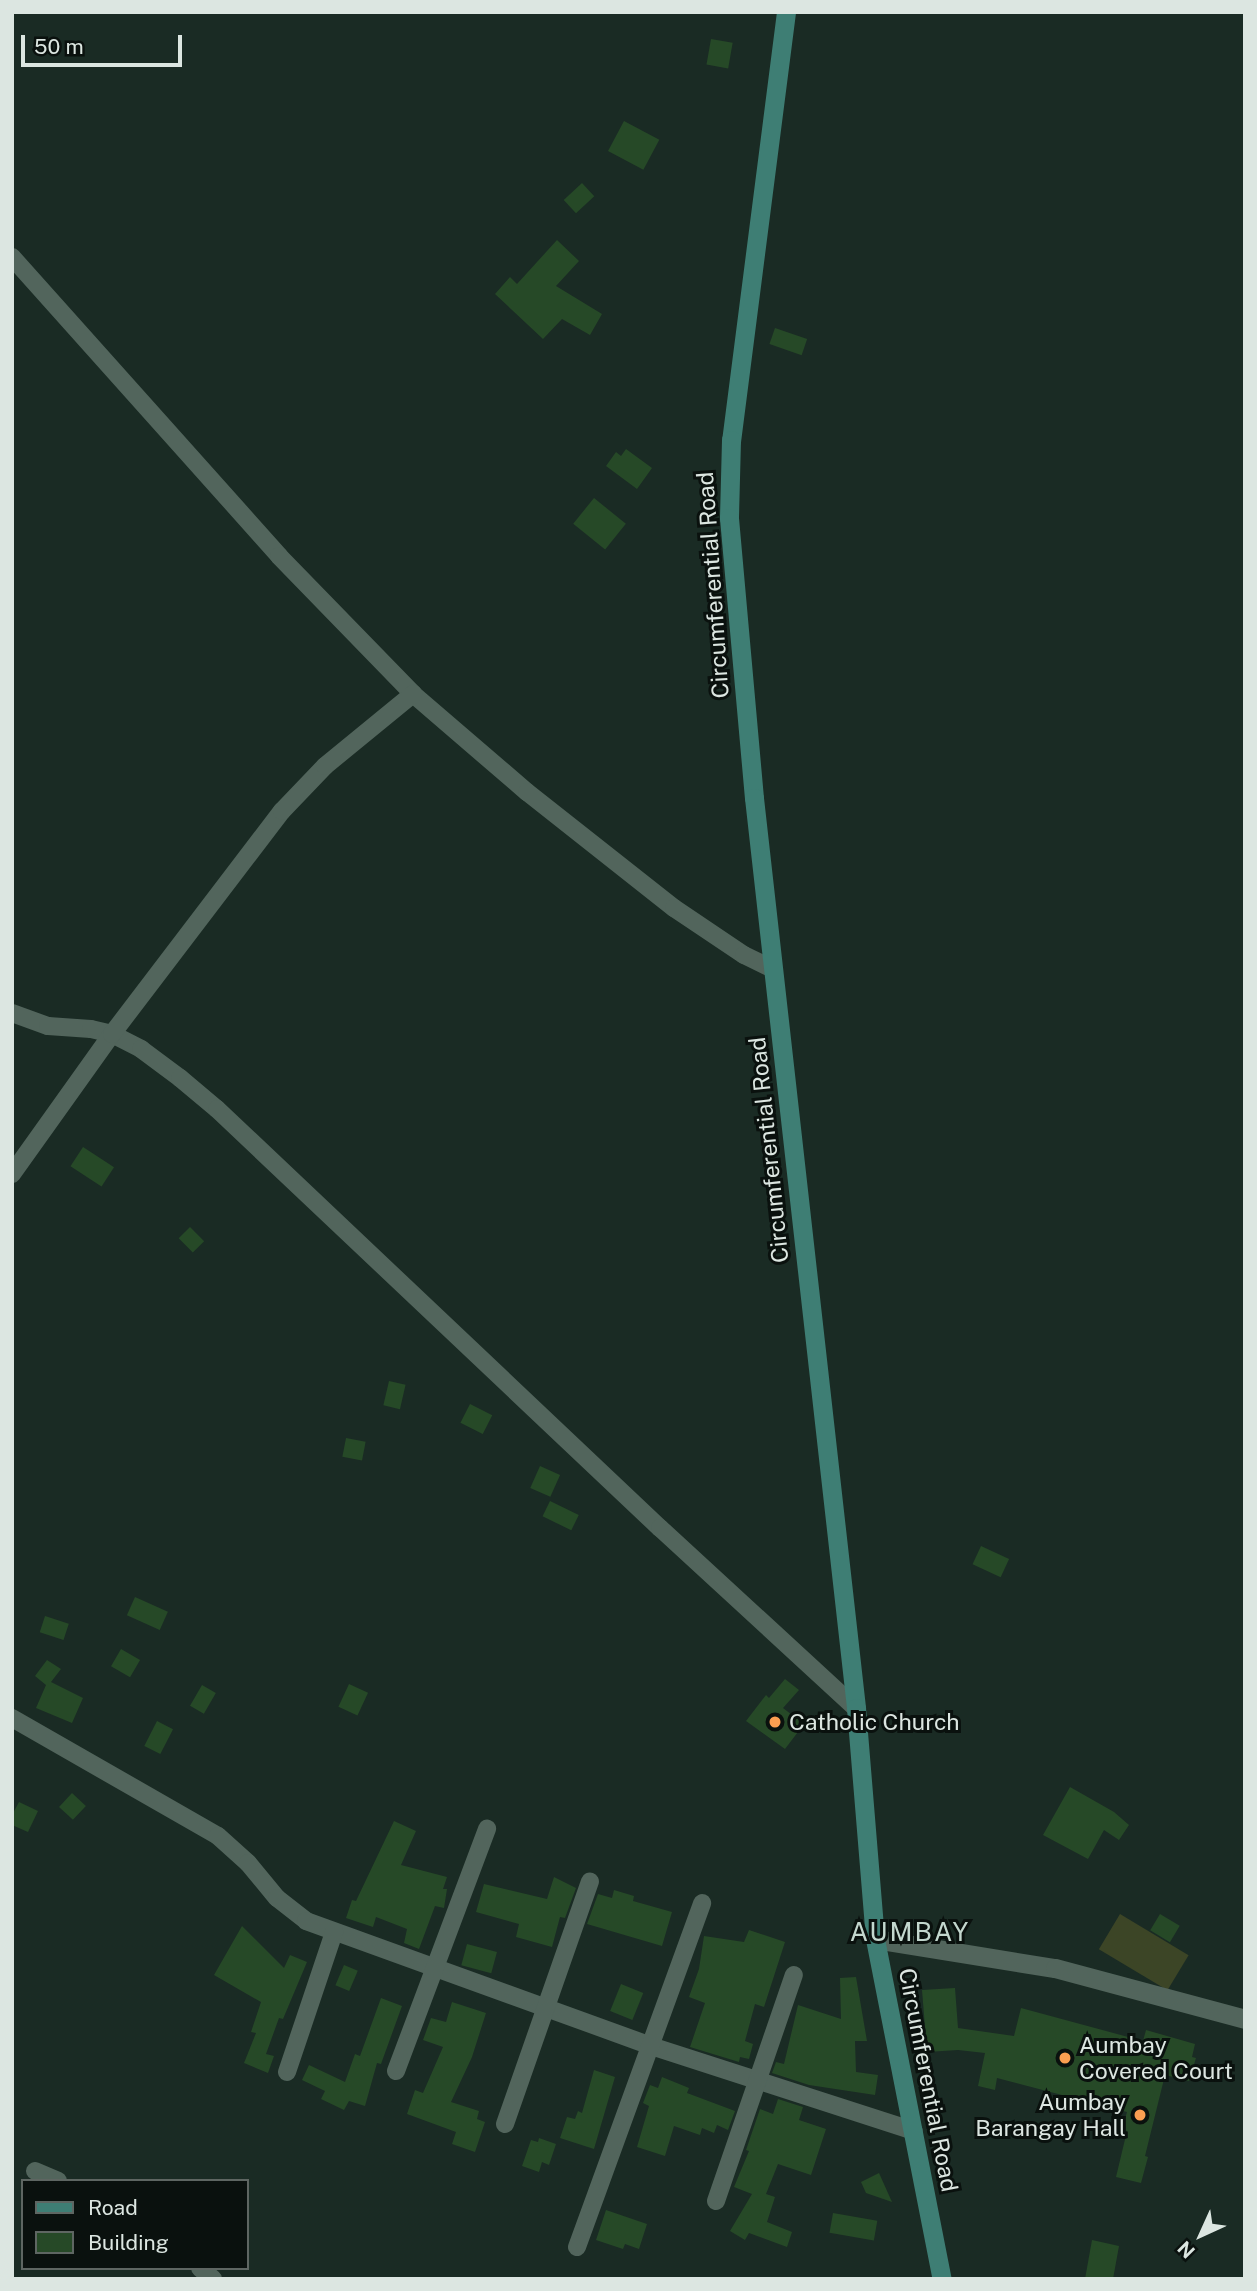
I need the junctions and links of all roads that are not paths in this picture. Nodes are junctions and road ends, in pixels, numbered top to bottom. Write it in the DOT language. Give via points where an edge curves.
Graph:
graph roads {
  1 [pos="786,12"];
  2 [pos="12,257"];
  3 [pos="413,694"];
  4 [pos="773,969"];
  5 [pos="12,1013"];
  6 [pos="112,1034"];
  7 [pos="12,1174"];
  8 [pos="856,1708"];
  9 [pos="12,1718"];
  10 [pos="487,1829"];
  11 [pos="590,1881"];
  12 [pos="702,1903"];
  13 [pos="334,1932"];
  14 [pos="875,1939"];
  15 [pos="436,1966"];
  16 [pos="794,1975"];
  17 [pos="545,2006"];
  18 [pos="1245,2019"];
  19 [pos="651,2046"];
  20 [pos="396,2071"];
  21 [pos="287,2072"];
  22 [pos="756,2081"];
  23 [pos="505,2124"];
  24 [pos="914,2131"];
  25 [pos="34,2171"];
  26 [pos="53,2179"];
  27 [pos="716,2201"];
  28 [pos="577,2247"];
  29 [pos="942,2279"];
  1 -- 4 [label="main road, Circumferential Road" via="727,490"];
  2 -- 3 [label="street" via="279,556"];
  3 -- 4 [label="street" via="527,792 674,908"];
  3 -- 6 [label="street" via="325,766 282,811"];
  4 -- 8 [label="main road, Circumferential Road"];
  5 -- 6 [label="street" via="48,1026"];
  6 -- 7 [label="street"];
  6 -- 8 [label="street" via="141,1049 217,1110"];
  8 -- 14 [label="main road, Circumferential Road"];
  9 -- 13 [label="street" via="218,1836 290,1911"];
  10 -- 15 [label="street"];
  11 -- 17 [label="street"];
  12 -- 19 [label="street"];
  13 -- 15 [label="street"];
  13 -- 21 [label="street"];
  14 -- 18 [label="street" via="1055,1968"];
  14 -- 24 [label="main road, Circumferential Road"];
  15 -- 17 [label="street"];
  15 -- 20 [label="street"];
  16 -- 22 [label="street"];
  17 -- 19 [label="street"];
  17 -- 23 [label="street"];
  19 -- 22 [label="street"];
  19 -- 28 [label="street"];
  22 -- 24 [label="street"];
  22 -- 27 [label="street"];
  24 -- 29 [label="main road, Circumferential Road"];
  25 -- 26 [label="street"];
}
